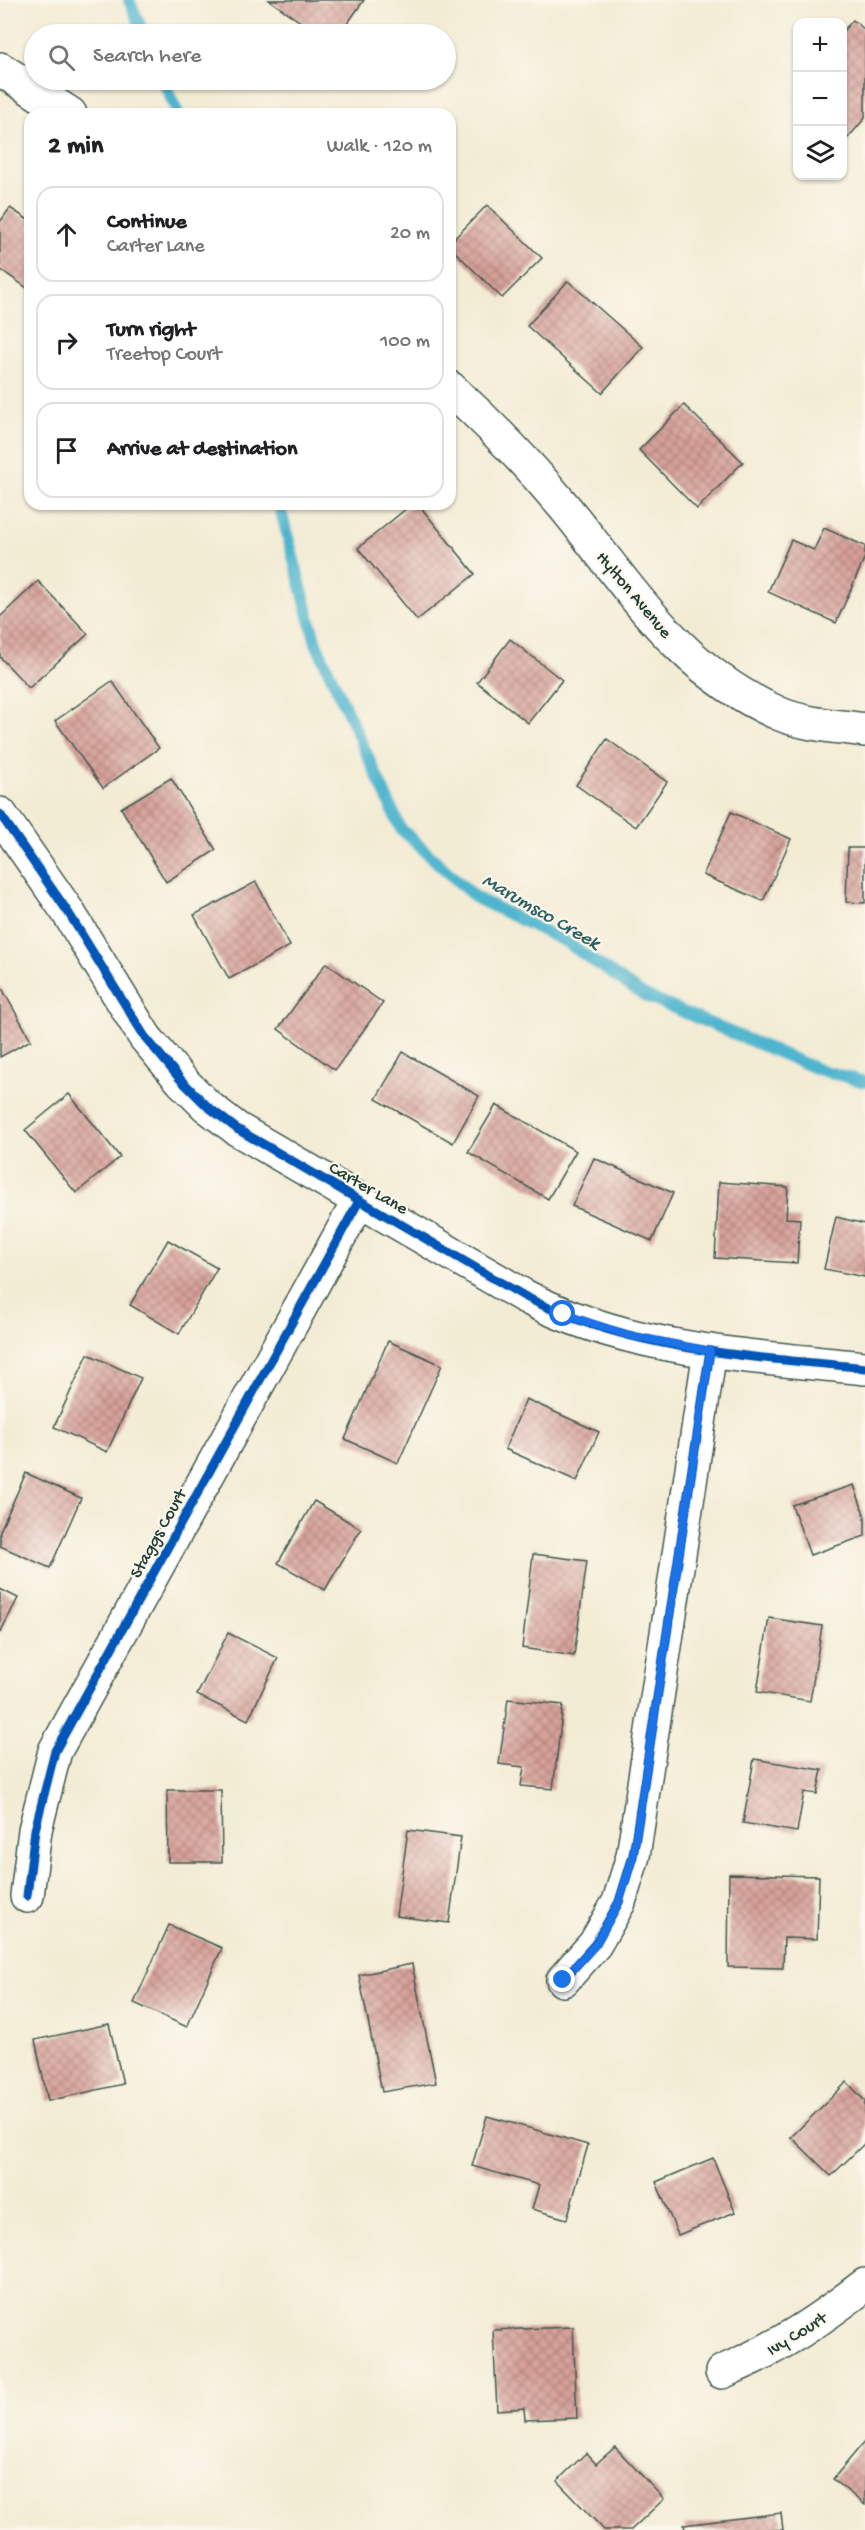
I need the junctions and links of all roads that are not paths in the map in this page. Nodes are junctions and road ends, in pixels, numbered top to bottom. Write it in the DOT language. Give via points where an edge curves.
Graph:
graph roads {
  1 [pos="0,69"];
  2 [pos="24,84"];
  3 [pos="33,90"];
  4 [pos="61,108"];
  5 [pos="456,394"];
  6 [pos="865,730"];
  7 [pos="0,814"];
  8 [pos="359,1201"];
  9 [pos="710,1351"];
  10 [pos="865,1368"];
  11 [pos="27,1896"];
  12 [pos="563,1980"];
  13 [pos="865,2285"];
  14 [pos="722,2372"];
  1 -- 2 [label="street"];
  3 -- 4 [label="street"];
  5 -- 6 [label="street, Hylton Avenue" via="565,508 646,613 692,658 735,689 780,714 806,722"];
  7 -- 8 [label="street, Carter Lane" via="68,912 145,1037 181,1080 237,1128"];
  8 -- 9 [label="street, Carter Lane" via="543,1306 628,1335"];
  8 -- 11 [label="street, Staggs Court" via="55,1751 35,1830"];
  9 -- 10 [label="street, Carter Lane"];
  9 -- 12 [label="street" via="633,1856 619,1902 600,1936"];
  13 -- 14 [label="street, Ivy Court" via="819,2321 759,2356"];
}
